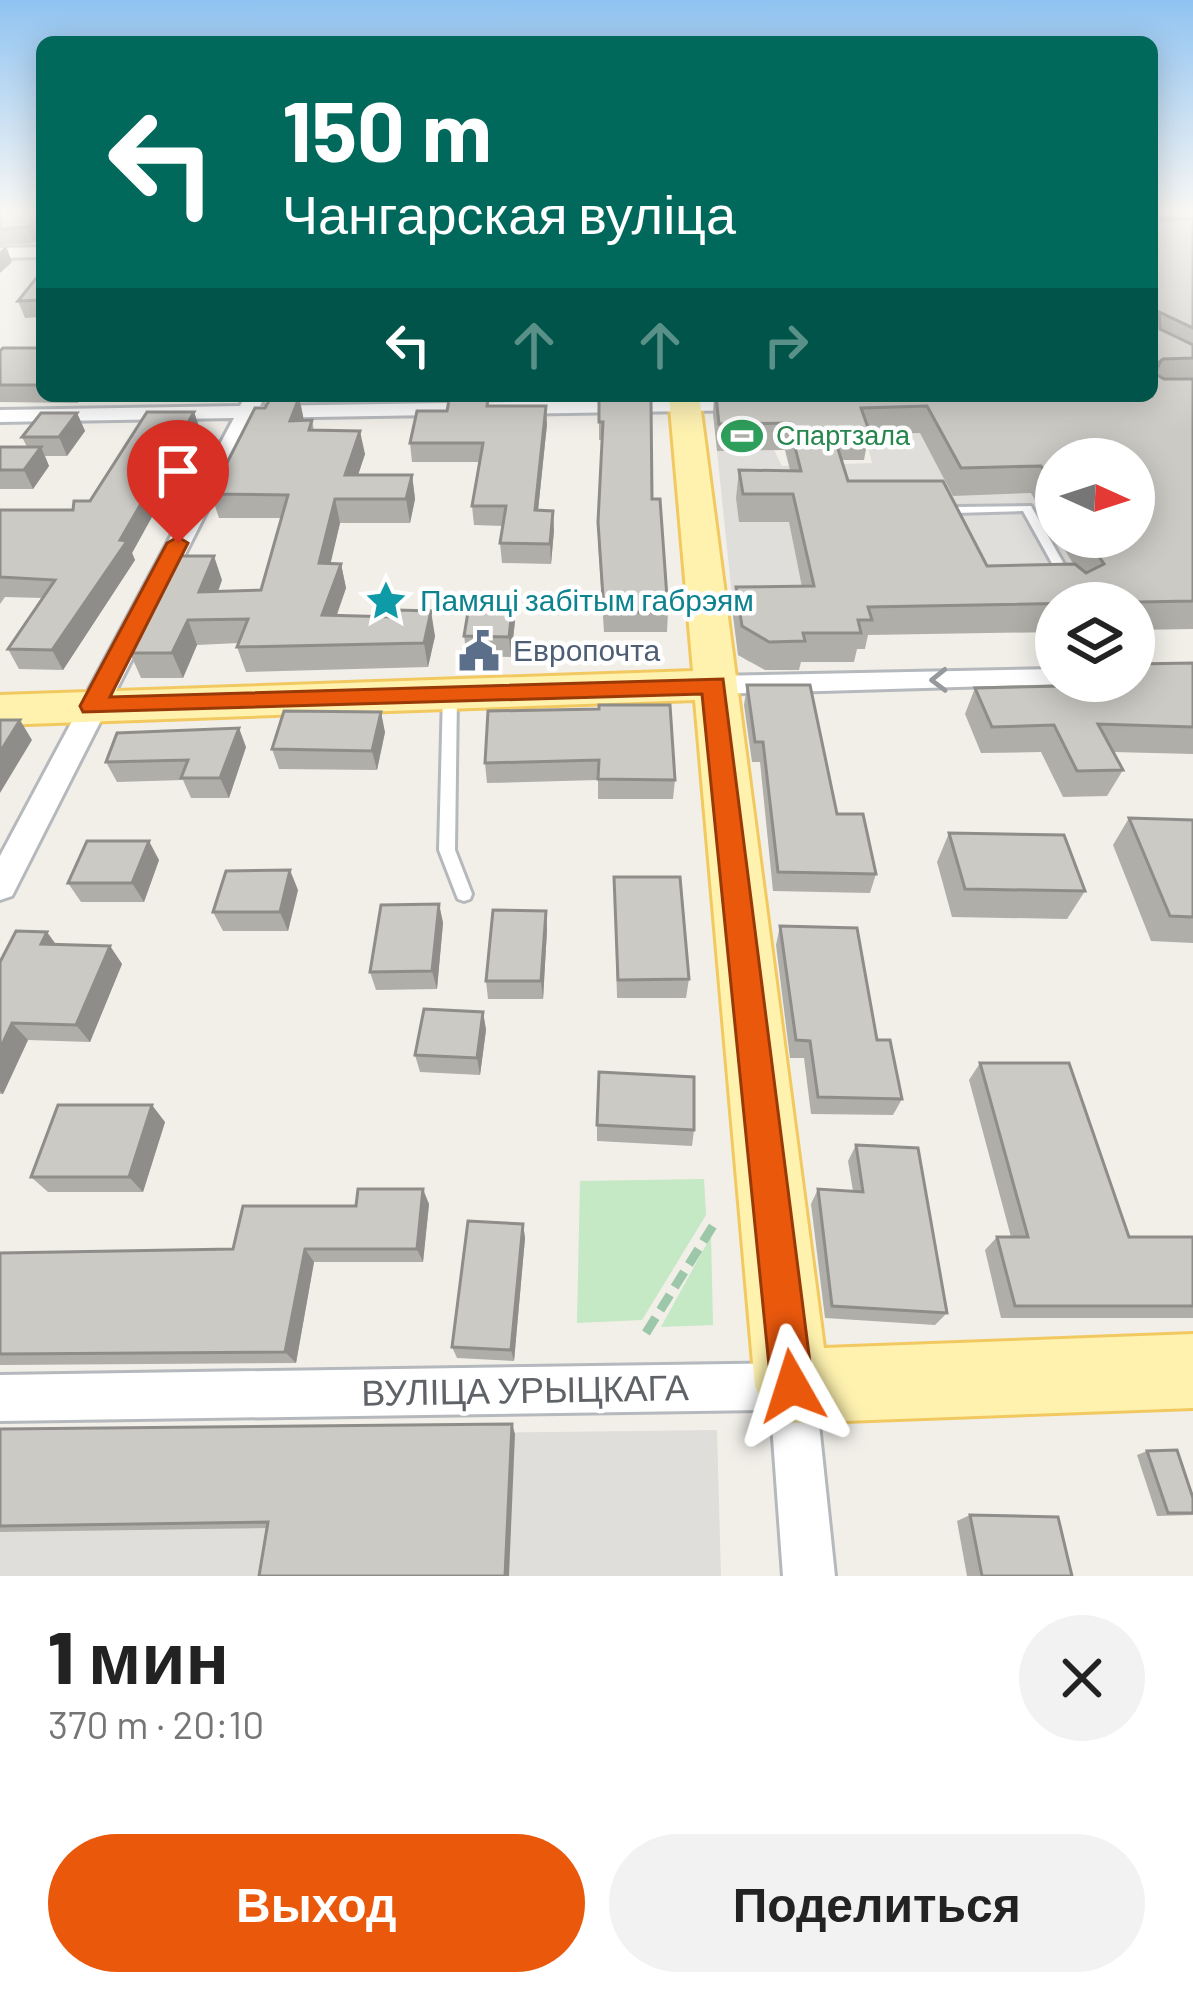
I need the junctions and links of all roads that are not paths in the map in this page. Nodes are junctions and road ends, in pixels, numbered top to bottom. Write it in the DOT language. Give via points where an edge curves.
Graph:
graph roads {
  1 [pos="468,402"];
  2 [pos="684,402"];
  3 [pos="745,402"];
  4 [pos="776,403"];
  5 [pos="251,404"];
  6 [pos="0,416"];
  7 [pos="935,501"];
  8 [pos="1069,582"];
  9 [pos="1035,678"];
  10 [pos="714,685"];
  11 [pos="450,694"];
  12 [pos="92,706"];
  13 [pos="0,710"];
  14 [pos="0,887"];
  15 [pos="464,894"];
  16 [pos="1193,1372"];
  17 [pos="792,1386"];
  18 [pos="0,1398"];
  19 [pos="809,1576"];
  1 -- 5 [label="street"];
  2 -- 10 [label="main road"];
  3 -- 4 [label="street"];
  5 -- 6 [label="street"];
  5 -- 12 [label="street"];
  7 -- 8 [label="lane" via="955,510 1027,508"];
  9 -- 10 [label="street, one-way"];
  10 -- 11 [label="main road"];
  10 -- 17 [label="main road"];
  11 -- 12 [label="main road"];
  11 -- 15 [label="lane" via="447,850"];
  12 -- 13 [label="main road"];
  12 -- 14 [label="street"];
  16 -- 17 [label="main road, ВУЛІЦА УРЫЦКАГА"];
  17 -- 18 [label="street, ВУЛІЦА УРЫЦКАГА"];
  17 -- 19 [label="street"];
}
